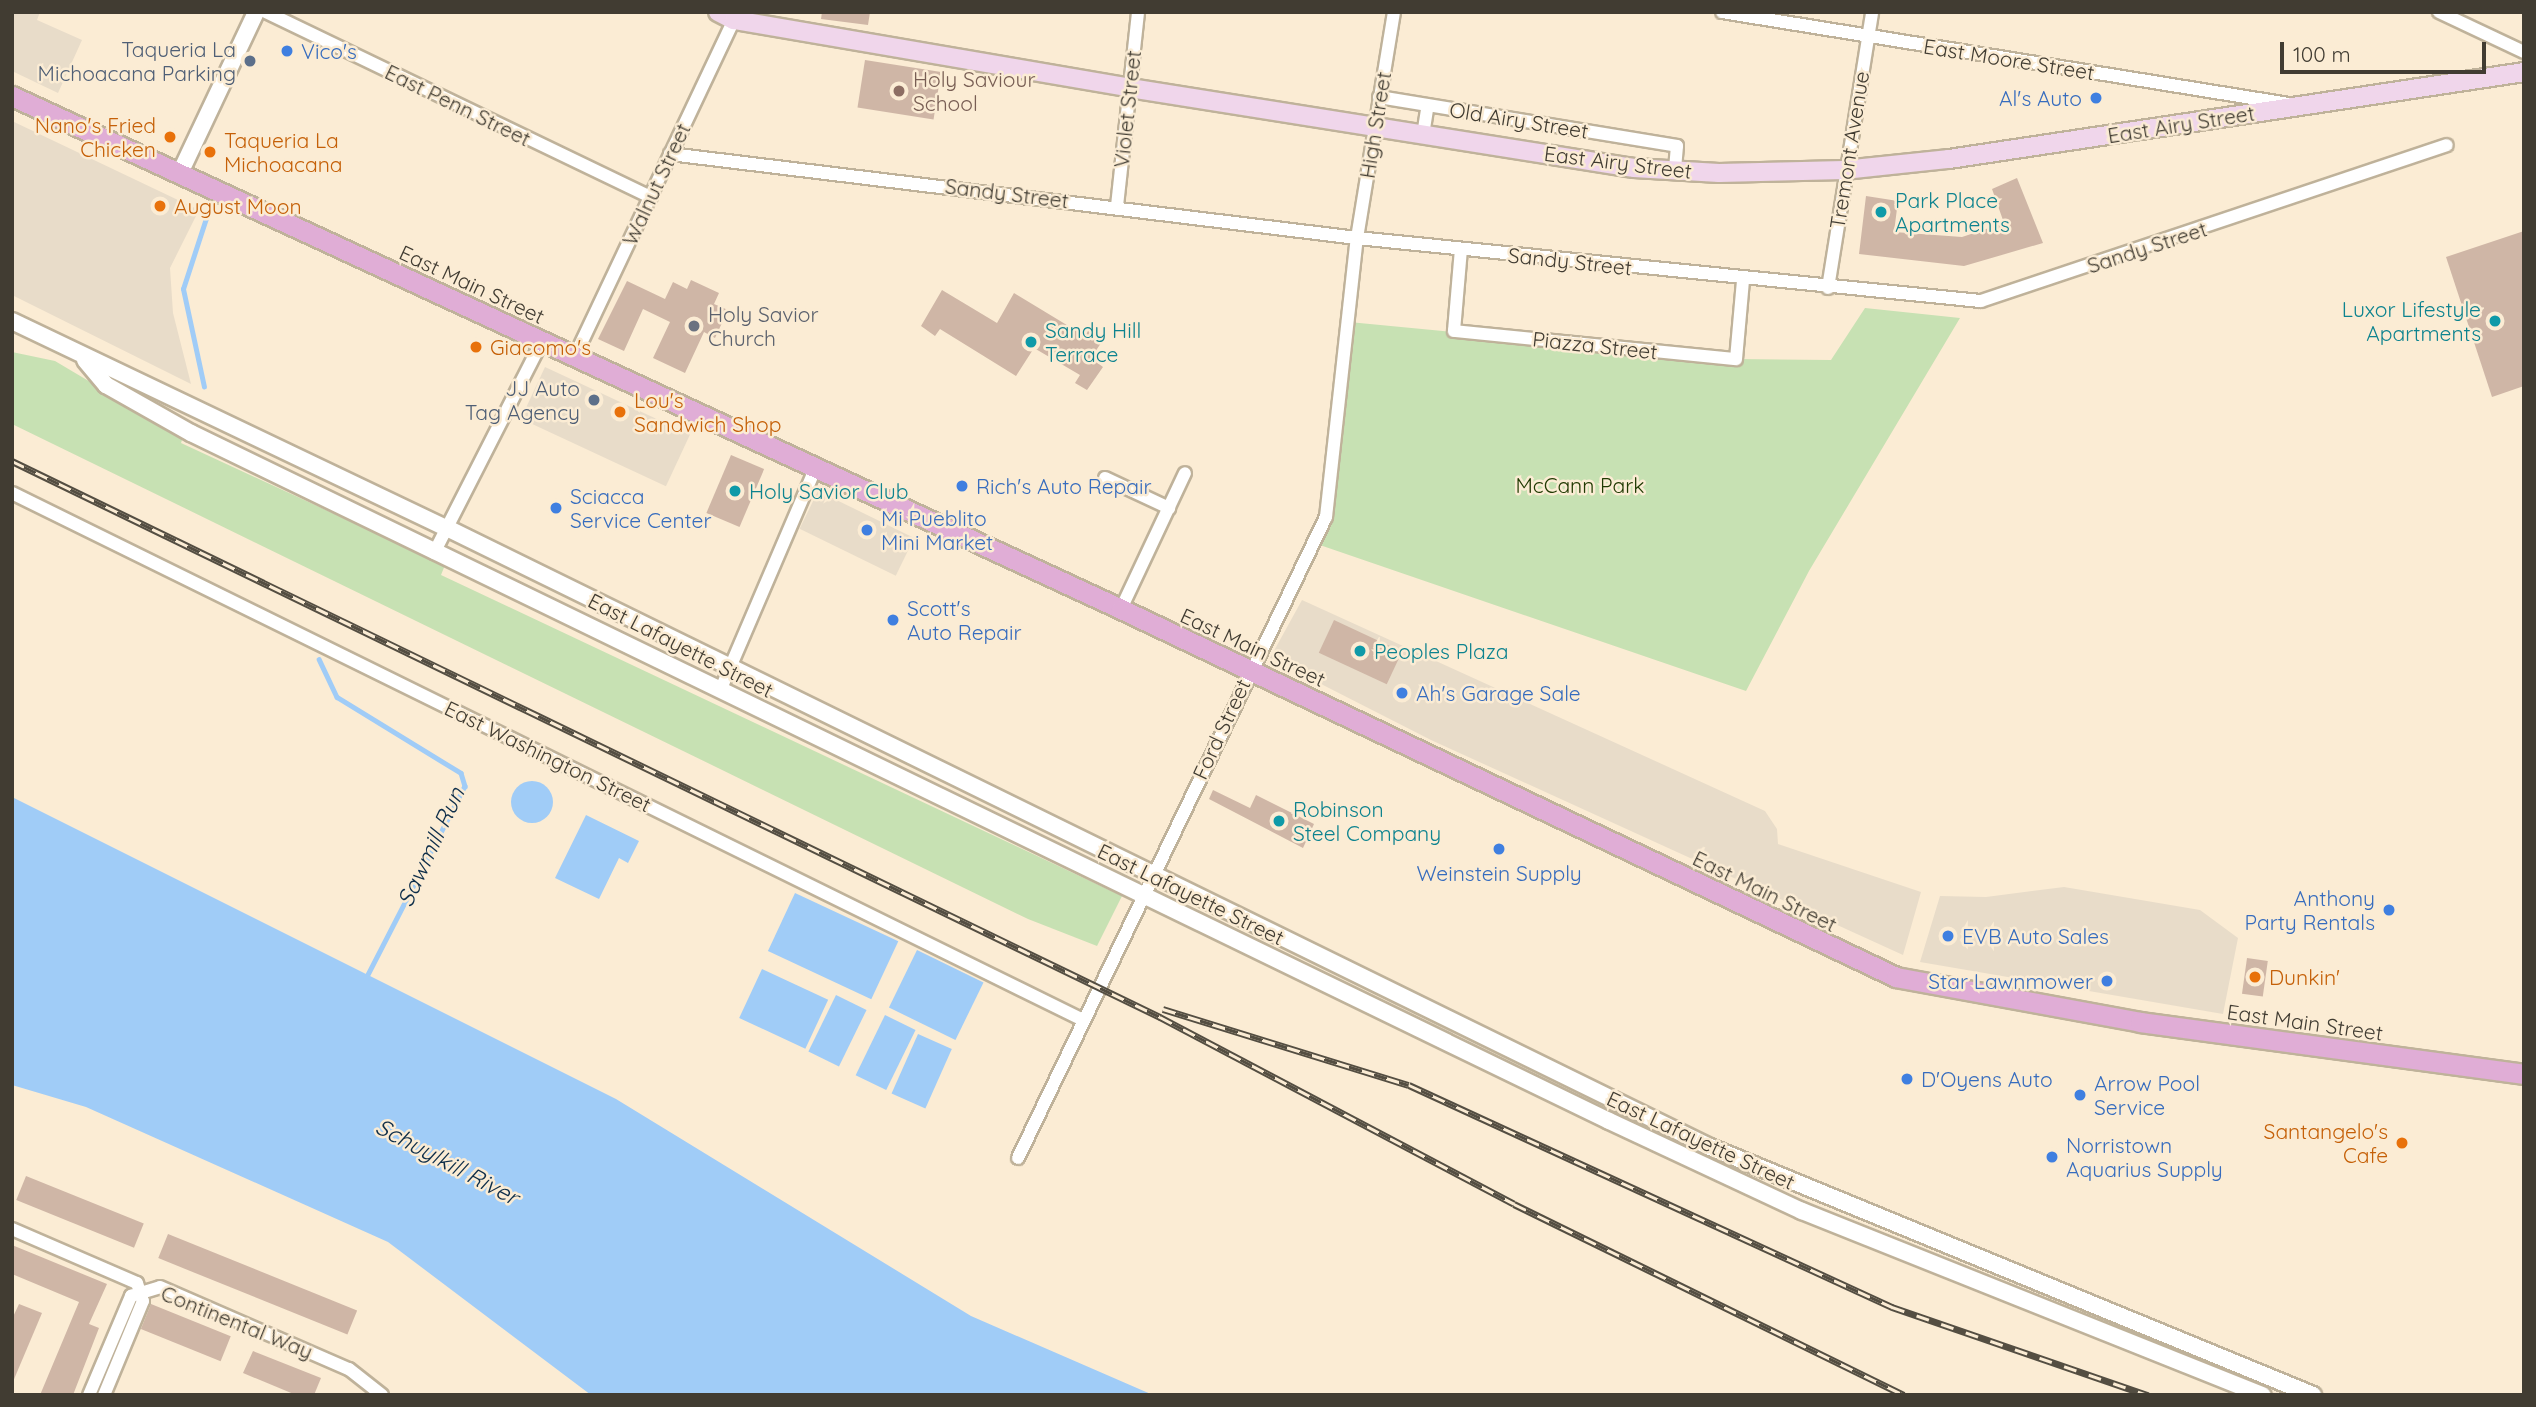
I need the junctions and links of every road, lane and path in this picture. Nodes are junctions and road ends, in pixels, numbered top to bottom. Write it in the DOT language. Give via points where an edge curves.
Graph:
graph roads {
  1 [pos="256,12"];
  2 [pos="266,12"];
  3 [pos="1138,12"];
  4 [pos="1394,12"];
  5 [pos="1722,12"];
  6 [pos="1872,12"];
  7 [pos="2439,12"];
  8 [pos="730,15"];
  9 [pos="1868,37"];
  10 [pos="2524,52"];
  11 [pos="2524,72"];
  12 [pos="1130,88"];
  13 [pos="12,96"];
  14 [pos="1379,97"];
  15 [pos="1428,105"];
  16 [pos="2295,105"];
  17 [pos="1374,126"];
  18 [pos="1423,135"];
  19 [pos="2447,145"];
  20 [pos="670,154"];
  21 [pos="1844,170"];
  22 [pos="1675,171"];
  23 [pos="180,173"];
  24 [pos="650,197"];
  25 [pos="1116,206"];
  26 [pos="1357,238"];
  27 [pos="1461,249"];
  28 [pos="1743,280"];
  29 [pos="1828,288"];
  30 [pos="12,321"];
  31 [pos="542,341"];
  32 [pos="575,356"];
  33 [pos="83,358"];
  34 [pos="815,470"];
  35 [pos="1185,473"];
  36 [pos="1105,478"];
  37 [pos="12,493"];
  38 [pos="1169,508"];
  39 [pos="449,529"];
  40 [pos="434,553"];
  41 [pos="1121,609"];
  42 [pos="1248,670"];
  43 [pos="730,671"];
  44 [pos="720,691"];
  45 [pos="1152,875"];
  46 [pos="1144,894"];
  47 [pos="1083,1020"];
  48 [pos="2524,1074"];
  49 [pos="1018,1158"];
  50 [pos="12,1229"];
  51 [pos="140,1290"];
  52 [pos="89,1395"];
  53 [pos="104,1395"];
  54 [pos="382,1395"];
  55 [pos="2263,1395"];
  56 [pos="2313,1395"];
  1 -- 23 [label="street"];
  2 -- 24 [label="street, East Penn Street"];
  3 -- 12 [label="street, Violet Street"];
  4 -- 14 [label="street, High Street"];
  5 -- 9 [label="street, East Moore Street"];
  6 -- 9 [label="street, Tremont Avenue"];
  7 -- 10 [label="street"];
  8 -- 12 [label="main road, East Airy Street"];
  8 -- 20 [label="street, Walnut Street"];
  9 -- 16 [label="street, East Moore Street"];
  9 -- 21 [label="street, Tremont Avenue"];
  11 -- 16 [label="main road, East Airy Street"];
  12 -- 17 [label="main road, East Airy Street"];
  12 -- 25 [label="street, Violet Street"];
  13 -- 23 [label="main road, East Main Street"];
  14 -- 15 [label="street, Old Airy Street"];
  14 -- 17 [label="street, High Street"];
  15 -- 18 [label="street"];
  15 -- 22 [label="street, Old Airy Street" via="1677,146"];
  16 -- 21 [label="main road, East Airy Street" via="2068,142"];
  17 -- 18 [label="main road, East Airy Street"];
  17 -- 26 [label="street, High Street"];
  18 -- 22 [label="main road, East Airy Street"];
  19 -- 29 [label="street, Sandy Street" via="1981,302"];
  20 -- 24 [label="street, Walnut Street"];
  20 -- 25 [label="street, Sandy Street"];
  21 -- 22 [label="main road, East Airy Street"];
  21 -- 29 [label="street, Tremont Avenue"];
  23 -- 31 [label="main road, East Main Street"];
  24 -- 32 [label="street, Walnut Street"];
  25 -- 26 [label="street, Sandy Street"];
  26 -- 27 [label="street, Sandy Street"];
  26 -- 42 [label="street, Ford Street" via="1326,517"];
  27 -- 28 [label="street, Sandy Street"];
  27 -- 28 [label="street, Piazza Street" via="1454,331 1735,359"];
  28 -- 29 [label="street, Sandy Street"];
  30 -- 33 [label="street, East Lafayette Street"];
  31 -- 32 [label="main road, East Main Street"];
  31 -- 39 [label="street"];
  32 -- 34 [label="main road, East Main Street"];
  33 -- 39 [label="street, East Lafayette Street"];
  33 -- 40 [label="street, East Lafayette Street" via="106,385 130,399"];
  34 -- 41 [label="main road, East Main Street"];
  34 -- 43 [label="street"];
  35 -- 38 [label="street"];
  36 -- 38 [label="street"];
  37 -- 47 [label="street, East Washington Street"];
  38 -- 41 [label="street"];
  39 -- 40 [label="street"];
  39 -- 43 [label="street, East Lafayette Street"];
  40 -- 44 [label="street, East Lafayette Street"];
  41 -- 42 [label="main road, East Main Street"];
  42 -- 45 [label="street, Ford Street"];
  42 -- 48 [label="main road, East Main Street" via="1896,977 2140,1022"];
  43 -- 44 [label="street"];
  43 -- 45 [label="street, East Lafayette Street"];
  44 -- 46 [label="street, East Lafayette Street"];
  45 -- 46 [label="street, Ford Street"];
  45 -- 56 [label="street, East Lafayette Street" via="1710,1147"];
  46 -- 47 [label="street, Ford Street"];
  46 -- 55 [label="street, East Lafayette Street" via="1802,1211"];
  47 -- 49 [label="street, Ford Street"];
  50 -- 51 [label="street, Continental Way" via="130,1277"];
  51 -- 52 [label="street" via="131,1296"];
  51 -- 53 [label="street" via="143,1301"];
  51 -- 54 [label="street, Continental Way" via="160,1287 349,1369"];
}
